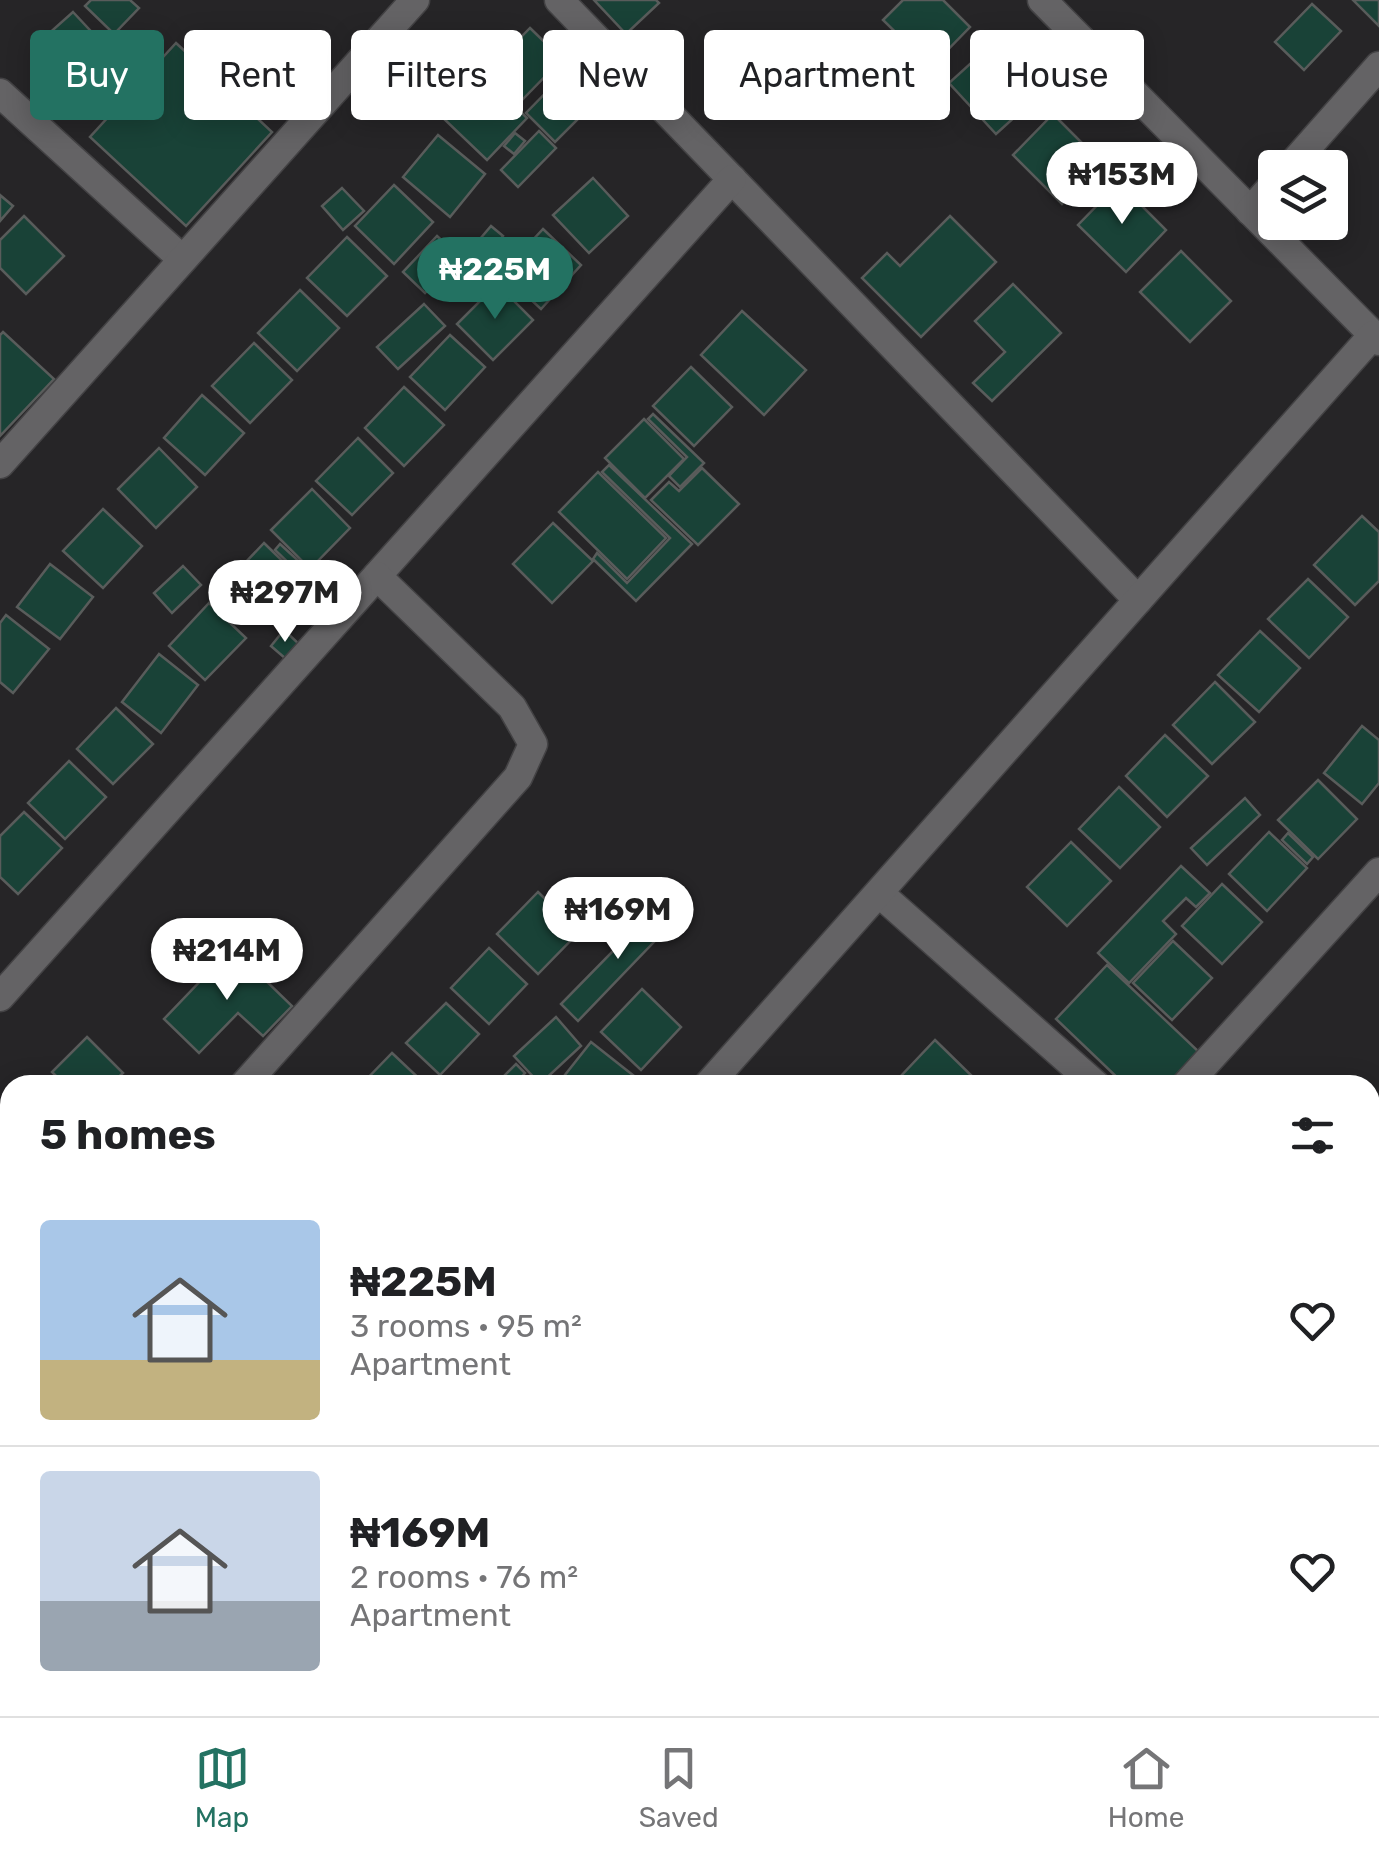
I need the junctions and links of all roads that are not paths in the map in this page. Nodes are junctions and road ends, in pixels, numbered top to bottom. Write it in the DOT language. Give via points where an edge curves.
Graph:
graph roads {
  1 [pos="415,0"];
  2 [pos="559,0"];
  3 [pos="1042,0"];
  4 [pos="1379,66"];
  5 [pos="0,93"];
  6 [pos="1305,150"];
  7 [pos="732,179"];
  8 [pos="1258,202"];
  9 [pos="1250,211"];
  10 [pos="182,258"];
  11 [pos="1376,338"];
  12 [pos="0,464"];
  13 [pos="377,576"];
  14 [pos="1138,600"];
  15 [pos="1379,872"];
  16 [pos="879,892"];
  17 [pos="0,997"];
  18 [pos="253,1075"];
  19 [pos="717,1075"];
  20 [pos="1085,1075"];
  21 [pos="1195,1075"];
  1 -- 10 [label="street"];
  2 -- 7 [label="street"];
  3 -- 9 [label="street"];
  4 -- 6 [label="street"];
  5 -- 10 [label="street"];
  7 -- 13 [label="street"];
  7 -- 14 [label="street"];
  8 -- 9 [label="street"];
  9 -- 11 [label="street"];
  10 -- 12 [label="street"];
  11 -- 14 [label="street"];
  13 -- 17 [label="street"];
  13 -- 18 [label="street" via="512,707 533,744 518,777"];
  14 -- 16 [label="street"];
  15 -- 21 [label="street"];
  16 -- 19 [label="street"];
  16 -- 20 [label="street"];
}
